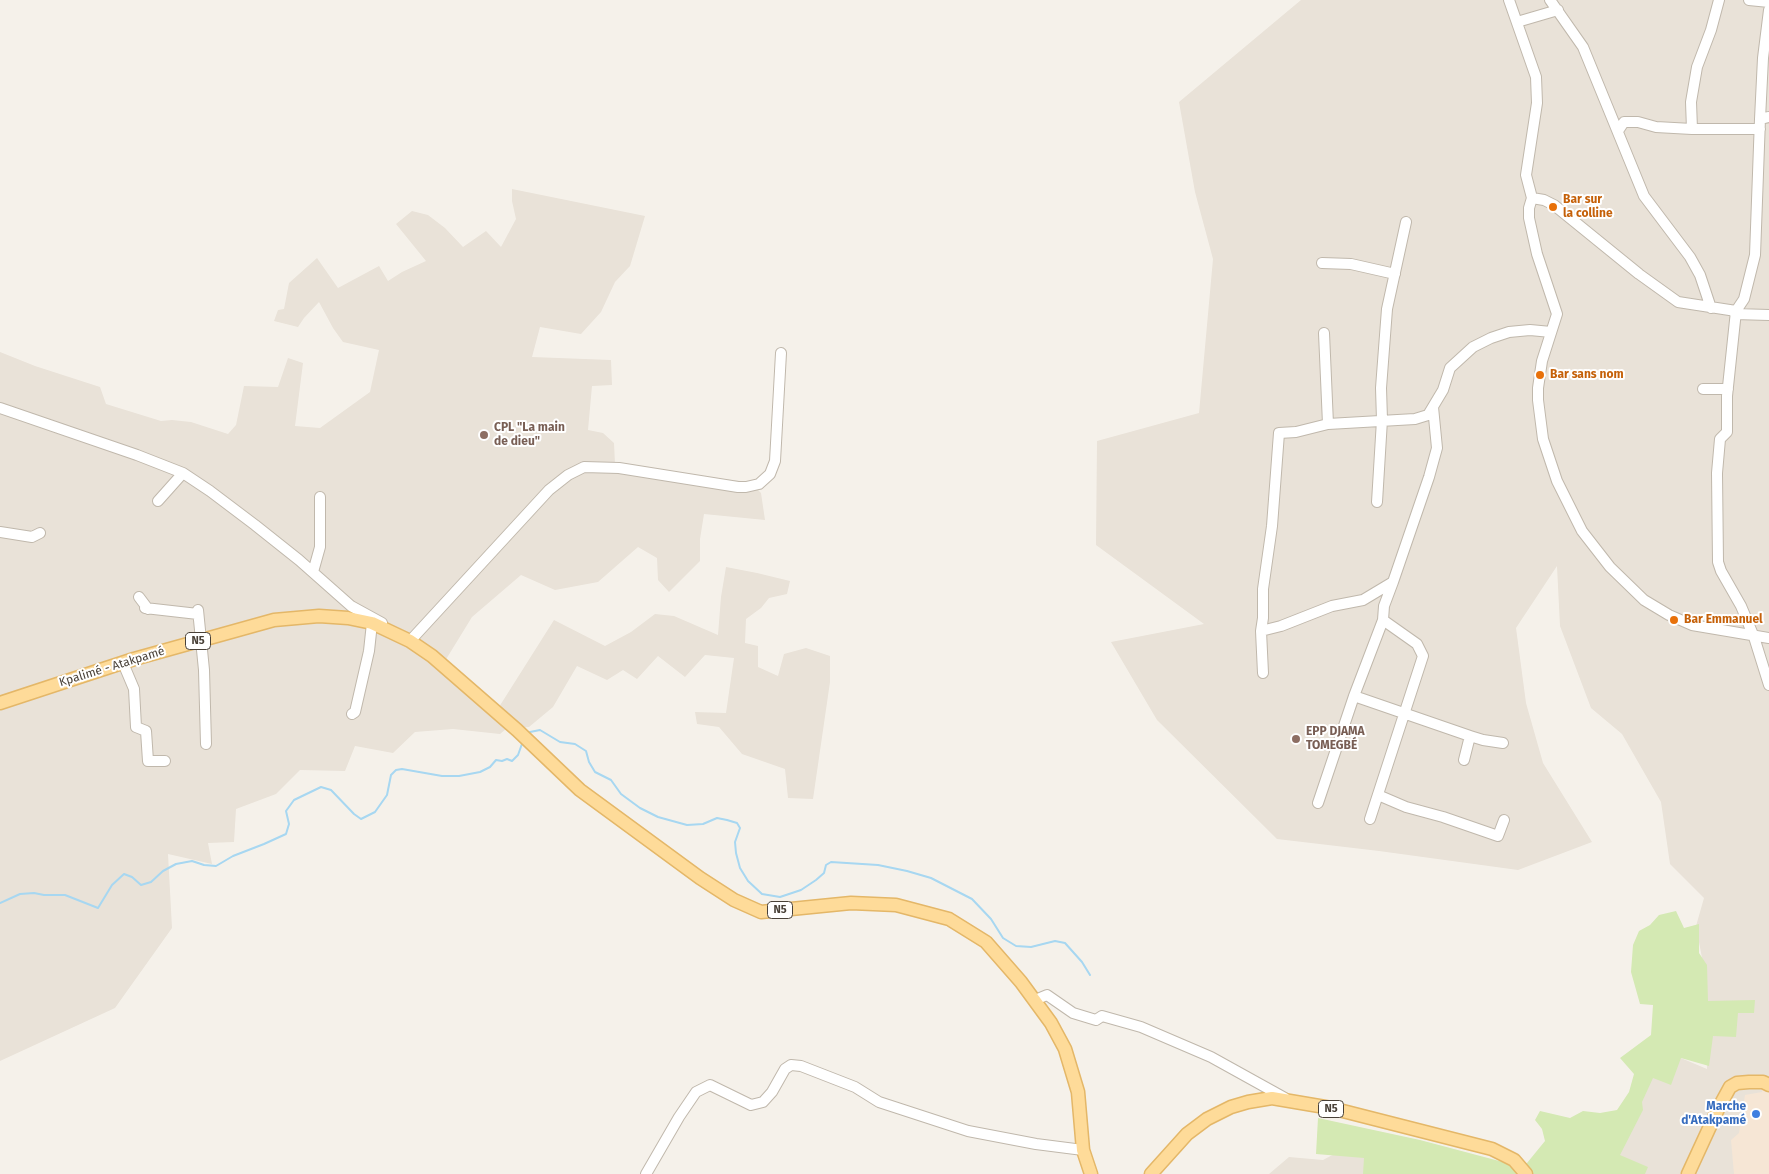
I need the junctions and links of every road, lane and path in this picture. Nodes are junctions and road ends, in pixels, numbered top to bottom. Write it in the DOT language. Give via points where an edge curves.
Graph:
graph roads {
  1 [pos="1509,0"];
  2 [pos="1550,0"];
  3 [pos="1719,0"];
  4 [pos="1749,0"];
  5 [pos="1769,2"];
  6 [pos="1558,10"];
  7 [pos="1769,10"];
  8 [pos="1517,22"];
  9 [pos="1763,122"];
  10 [pos="1692,129"];
  11 [pos="1618,131"];
  12 [pos="1532,198"];
  13 [pos="1406,222"];
  14 [pos="1322,263"];
  15 [pos="1396,274"];
  16 [pos="1711,308"];
  17 [pos="1735,313"];
  18 [pos="1769,315"];
  19 [pos="1551,332"];
  20 [pos="1324,333"];
  21 [pos="781,353"];
  22 [pos="1703,388"];
  23 [pos="1728,389"];
  24 [pos="1433,407"];
  25 [pos="0,408"];
  26 [pos="1382,420"];
  27 [pos="1328,424"];
  28 [pos="182,473"];
  29 [pos="320,497"];
  30 [pos="158,501"];
  31 [pos="1377,502"];
  32 [pos="0,532"];
  33 [pos="40,533"];
  34 [pos="313,572"];
  35 [pos="1393,582"];
  36 [pos="139,597"];
  37 [pos="1383,620"];
  38 [pos="372,623"];
  39 [pos="1262,631"];
  40 [pos="1754,637"];
  41 [pos="405,638"];
  42 [pos="1769,638"];
  43 [pos="201,640"];
  44 [pos="124,663"];
  45 [pos="1263,673"];
  46 [pos="1769,685"];
  47 [pos="1354,696"];
  48 [pos="0,703"];
  49 [pos="352,714"];
  50 [pos="1405,714"];
  51 [pos="1470,736"];
  52 [pos="1503,743"];
  53 [pos="206,744"];
  54 [pos="1464,760"];
  55 [pos="165,761"];
  56 [pos="1378,795"];
  57 [pos="1318,803"];
  58 [pos="1370,819"];
  59 [pos="1504,820"];
  60 [pos="1035,1000"];
  61 [pos="1767,1083"];
  62 [pos="1288,1100"];
  63 [pos="1083,1150"];
  64 [pos="646,1174"];
  65 [pos="1091,1174"];
  66 [pos="1151,1174"];
  67 [pos="1526,1174"];
  68 [pos="1688,1174"];
  1 -- 8 [label="street"];
  2 -- 6 [label="street"];
  3 -- 10 [label="street" via="1697,67 1691,102"];
  4 -- 5 [label="street"];
  6 -- 8 [label="street"];
  6 -- 11 [label="street" via="1583,46"];
  7 -- 9 [label="street"];
  8 -- 12 [label="street" via="1536,78 1537,103 1526,175"];
  9 -- 10 [label="street"];
  9 -- 17 [label="street" via="1755,255 1744,299"];
  10 -- 11 [label="street" via="1624,122"];
  11 -- 16 [label="street" via="1644,196 1690,257"];
  12 -- 16 [label="street" via="1554,205 1678,302"];
  12 -- 19 [label="street" via="1529,218 1557,314"];
  13 -- 15 [label="street"];
  14 -- 15 [label="street" via="1352,264"];
  15 -- 26 [label="street" via="1386,317"];
  16 -- 17 [label="street"];
  17 -- 18 [label="street"];
  17 -- 23 [label="street"];
  19 -- 24 [label="street" via="1520,330 1473,347 1450,368"];
  19 -- 40 [label="street" via="1538,388 1541,429 1557,481 1582,531 1622,581 1657,609 1692,625"];
  20 -- 27 [label="street"];
  21 -- 41 [label="street" via="774,461 770,474 759,484 746,487 619,468 584,467 549,490"];
  22 -- 23 [label="street"];
  23 -- 40 [label="street" via="1727,432 1720,440 1716,473 1718,562"];
  24 -- 26 [label="street" via="1428,415 1414,419"];
  24 -- 35 [label="street" via="1437,448"];
  25 -- 28 [label="street"];
  26 -- 27 [label="street"];
  26 -- 31 [label="street"];
  27 -- 39 [label="street" via="1279,433 1272,526 1263,589"];
  28 -- 30 [label="street"];
  28 -- 34 [label="street" via="234,509"];
  29 -- 34 [label="street" via="320,547"];
  32 -- 33 [label="street" via="32,537"];
  34 -- 41 [label="street" via="358,611"];
  35 -- 37 [label="street" via="1384,606"];
  35 -- 39 [label="street" via="1363,600 1332,606"];
  36 -- 43 [label="street" via="146,609 198,612"];
  37 -- 47 [label="street"];
  37 -- 50 [label="street" via="1417,644 1423,656"];
  38 -- 41 [label="main road, Kpalimé - Atakpamé / N5"];
  38 -- 43 [label="main road, Kpalimé - Atakpamé / N5" via="330,617 291,618"];
  38 -- 49 [label="street" via="369,651"];
  39 -- 45 [label="street"];
  40 -- 42 [label="street"];
  40 -- 46 [label="street"];
  41 -- 60 [label="main road, N5" via="432,656 580,790 734,900 760,912 851,902 896,905 941,916 966,928 991,947"];
  43 -- 44 [label="main road, Kpalimé - Atakpamé / N5"];
  43 -- 53 [label="street"];
  44 -- 48 [label="main road, Kpalimé - Atakpamé / N5"];
  44 -- 55 [label="street" via="134,690 136,727 146,731 148,761"];
  47 -- 50 [label="street"];
  47 -- 57 [label="street"];
  50 -- 51 [label="street"];
  50 -- 56 [label="street"];
  51 -- 52 [label="street"];
  51 -- 54 [label="street"];
  56 -- 58 [label="street"];
  56 -- 59 [label="street" via="1498,836"];
  60 -- 62 [label="street" via="1047,995 1073,1013 1096,1020 1102,1016 1147,1029 1211,1057"];
  60 -- 63 [label="main road, N5" via="1069,1058 1078,1092"];
  61 -- 68 [label="main road" via="1742,1082 1730,1087"];
  62 -- 66 [label="main road, N5" via="1272,1098 1248,1102 1216,1113 1187,1134"];
  62 -- 67 [label="main road, N5" via="1492,1149 1514,1160"];
  63 -- 64 [label="street" via="968,1131 879,1102 855,1087 791,1065 763,1102 751,1105 710,1085 696,1092"];
  63 -- 65 [label="main road, N5"];
}
